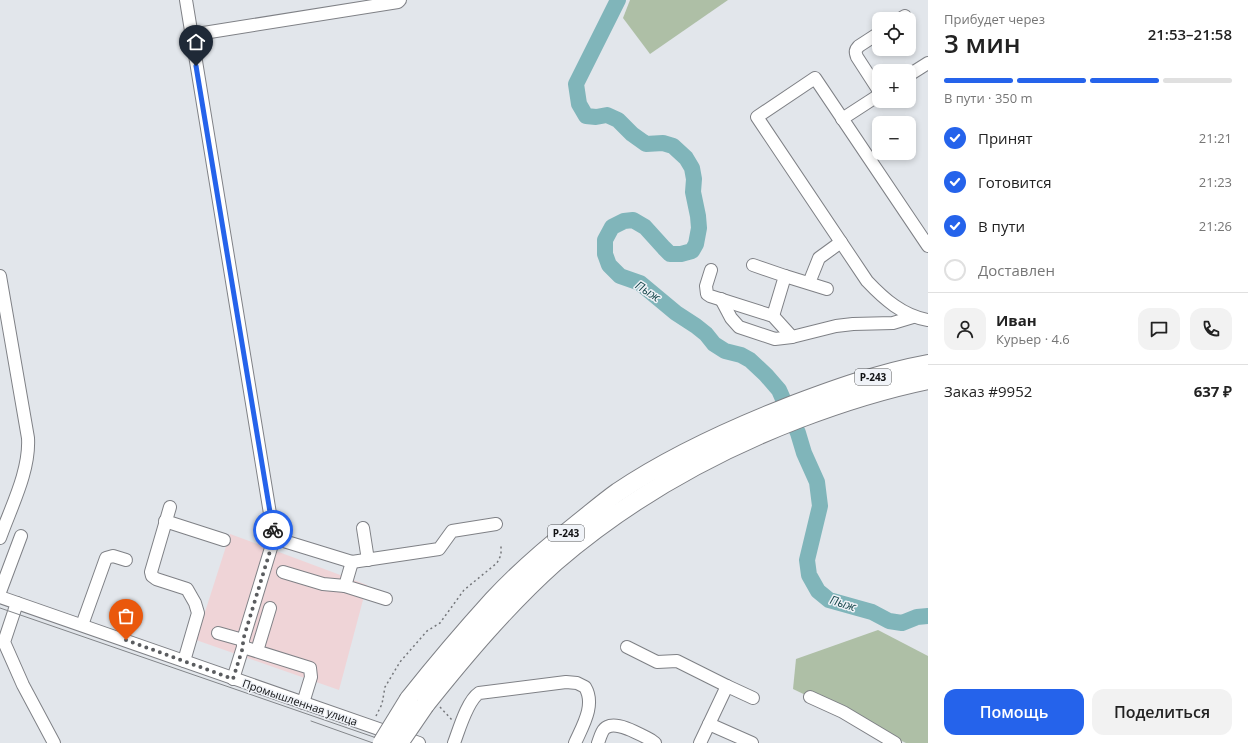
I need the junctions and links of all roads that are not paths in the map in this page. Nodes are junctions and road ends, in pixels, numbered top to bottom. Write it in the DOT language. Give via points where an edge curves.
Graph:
graph roads {
  1 [pos="186,0"];
  2 [pos="400,0"];
  3 [pos="191,35"];
  4 [pos="872,38"];
  5 [pos="928,63"];
  6 [pos="916,71"];
  7 [pos="872,81"];
  8 [pos="872,100"];
  9 [pos="842,119"];
  10 [pos="841,242"];
  11 [pos="928,246"];
  12 [pos="753,265"];
  13 [pos="711,270"];
  14 [pos="0,276"];
  15 [pos="786,276"];
  16 [pos="809,283"];
  17 [pos="827,289"];
  18 [pos="721,299"];
  19 [pos="773,316"];
  20 [pos="913,317"];
  21 [pos="928,320"];
  22 [pos="792,337"];
  23 [pos="928,364"];
  24 [pos="928,380"];
  25 [pos="822,402"];
  26 [pos="170,507"];
  27 [pos="165,521"];
  28 [pos="496,524"];
  29 [pos="363,528"];
  30 [pos="22,536"];
  31 [pos="0,538"];
  32 [pos="274,538"];
  33 [pos="224,540"];
  34 [pos="126,560"];
  35 [pos="368,560"];
  36 [pos="352,562"];
  37 [pos="283,572"];
  38 [pos="344,586"];
  39 [pos="0,592"];
  40 [pos="0,597"];
  41 [pos="386,599"];
  42 [pos="17,603"];
  43 [pos="270,608"];
  44 [pos="82,625"];
  45 [pos="218,633"];
  46 [pos="243,644"];
  47 [pos="2,647"];
  48 [pos="627,648"];
  49 [pos="257,651"];
  50 [pos="184,661"];
  51 [pos="233,679"];
  52 [pos="727,686"];
  53 [pos="810,697"];
  54 [pos="753,698"];
  55 [pos="303,703"];
  56 [pos="424,703"];
  57 [pos="709,724"];
  58 [pos="379,736"];
  59 [pos="54,743"];
  60 [pos="399,743"];
  61 [pos="419,743"];
  62 [pos="454,743"];
  63 [pos="575,743"];
  64 [pos="598,743"];
  65 [pos="655,743"];
  66 [pos="700,743"];
  67 [pos="752,743"];
  68 [pos="895,743"];
  1 -- 3 [label="street"];
  2 -- 3 [label="street"];
  3 -- 32 [label="street"];
  4 -- 7 [label="street" via="859,46 855,53"];
  5 -- 6 [label="street"];
  8 -- 9 [label="street"];
  9 -- 10 [label="street" via="815,78 757,117"];
  9 -- 11 [label="street"];
  10 -- 16 [label="street" via="819,258"];
  10 -- 20 [label="street" via="867,281 881,296"];
  12 -- 15 [label="street"];
  13 -- 18 [label="street" via="706,290 710,296"];
  14 -- 31 [label="street" via="28,438 26,466"];
  15 -- 16 [label="street"];
  15 -- 19 [label="street"];
  16 -- 17 [label="street"];
  18 -- 19 [label="street"];
  18 -- 22 [label="street" via="739,327 775,339"];
  19 -- 22 [label="street"];
  20 -- 21 [label="street"];
  20 -- 22 [label="street" via="893,323 836,326"];
  23 -- 25 [label="highway, Р-243" via="868,378"];
  24 -- 25 [label="highway, Р-243"];
  25 -- 56 [label="highway, Р-243" via="766,424 735,445 667,481 594,530 554,563 510,606"];
  26 -- 27 [label="street"];
  27 -- 33 [label="street"];
  27 -- 50 [label="street" via="152,576 187,589 198,609"];
  28 -- 35 [label="street" via="452,531 439,548"];
  29 -- 35 [label="street"];
  30 -- 39 [label="street"];
  32 -- 36 [label="street"];
  32 -- 46 [label="street"];
  34 -- 44 [label="street" via="113,556 106,558"];
  35 -- 36 [label="street"];
  36 -- 38 [label="street"];
  37 -- 38 [label="street" via="323,584"];
  38 -- 41 [label="street"];
  40 -- 42 [label="street, Промышленная улица"];
  42 -- 44 [label="street, Промышленная улица"];
  42 -- 47 [label="street"];
  43 -- 49 [label="street"];
  44 -- 50 [label="street, Промышленная улица"];
  45 -- 46 [label="street"];
  46 -- 49 [label="street"];
  46 -- 51 [label="street"];
  47 -- 59 [label="street"];
  48 -- 52 [label="street" via="657,662 677,661"];
  49 -- 55 [label="street" via="310,668 311,677"];
  50 -- 51 [label="street, Промышленная улица"];
  51 -- 55 [label="street, Промышленная улица"];
  52 -- 54 [label="street"];
  52 -- 57 [label="street"];
  53 -- 68 [label="street" via="843,712"];
  55 -- 58 [label="street, Промышленная улица"];
  56 -- 58 [label="highway, Р-243, bridge"];
  56 -- 60 [label="highway, Р-243, bridge"];
  57 -- 66 [label="street"];
  57 -- 67 [label="street"];
  58 -- 61 [label="street, Промышленная улица"];
  62 -- 63 [label="street" via="470,703 479,693 573,682 585,687 589,705"];
  64 -- 65 [label="street" via="607,726 618,725"];
}
